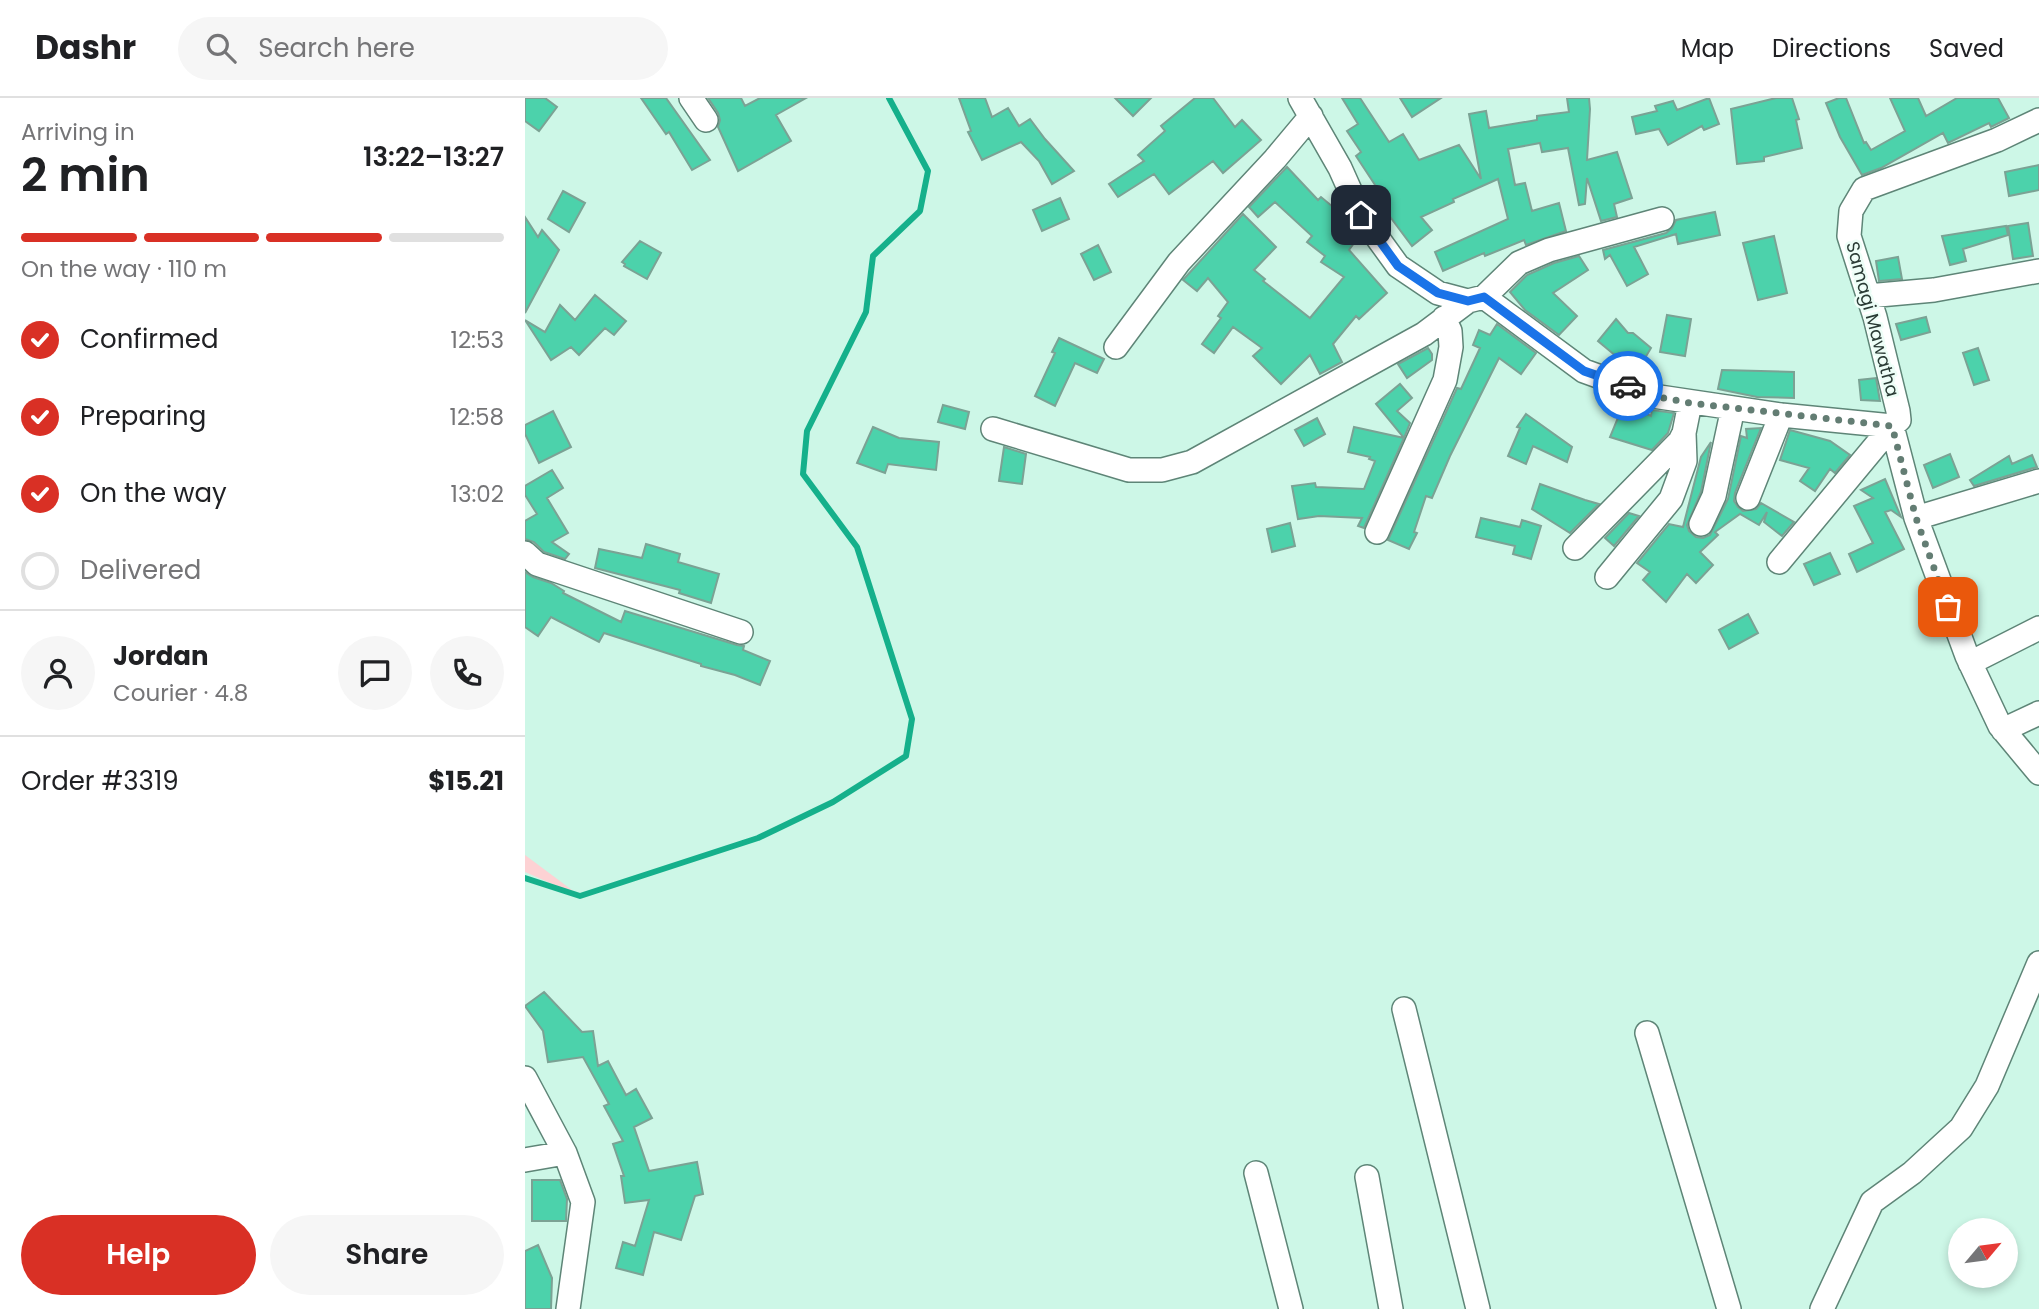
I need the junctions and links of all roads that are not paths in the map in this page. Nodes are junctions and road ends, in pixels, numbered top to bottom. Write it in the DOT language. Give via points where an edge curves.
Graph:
graph roads {
  1 [pos="691,98"];
  2 [pos="1305,107"];
  3 [pos="706,120"];
  4 [pos="2039,120"];
  5 [pos="1662,219"];
  6 [pos="2039,271"];
  7 [pos="1868,296"];
  8 [pos="1476,299"];
  9 [pos="1444,318"];
  10 [pos="1116,347"];
  11 [pos="1690,403"];
  12 [pos="1733,408"];
  13 [pos="1780,415"];
  14 [pos="1892,426"];
  15 [pos="993,429"];
  16 [pos="1684,433"];
  17 [pos="2039,481"];
  18 [pos="1748,498"];
  19 [pos="1916,518"];
  20 [pos="1701,524"];
  21 [pos="1377,532"];
  22 [pos="1575,548"];
  23 [pos="525,553"];
  24 [pos="1779,562"];
  25 [pos="1607,577"];
  26 [pos="2039,628"];
  27 [pos="741,632"];
  28 [pos="1970,663"];
  29 [pos="2039,713"];
  30 [pos="2003,730"];
  31 [pos="2039,773"];
  32 [pos="2039,963"];
  33 [pos="1404,1009"];
  34 [pos="1647,1033"];
  35 [pos="525,1077"];
  36 [pos="565,1153"];
  37 [pos="525,1160"];
  38 [pos="1256,1173"];
  39 [pos="1367,1177"];
  40 [pos="568,1309"];
  41 [pos="1291,1309"];
  42 [pos="1391,1309"];
  43 [pos="1478,1309"];
  44 [pos="1729,1309"];
  45 [pos="1814,1309"];
  46 [pos="1822,1309"];
  1 -- 3 [label="street"];
  2 -- 8 [label="street" via="1361,215 1398,266 1438,293"];
  2 -- 10 [label="street" via="1275,159 1179,262"];
  4 -- 7 [label="street, Samagi Mawatha" via="1864,189 1851,211 1849,236"];
  5 -- 8 [label="street" via="1518,263"];
  6 -- 7 [label="street" via="1934,290"];
  7 -- 14 [label="street, Samagi Mawatha" via="1898,411 1899,420"];
  8 -- 9 [label="street"];
  8 -- 11 [label="street" via="1584,371 1653,396"];
  9 -- 15 [label="street" via="1424,334 1192,462 1162,470 1129,470"];
  9 -- 21 [label="street" via="1451,347 1445,380"];
  11 -- 12 [label="street"];
  11 -- 16 [label="street"];
  12 -- 13 [label="street"];
  12 -- 20 [label="street" via="1714,496"];
  13 -- 14 [label="street"];
  13 -- 18 [label="street"];
  14 -- 19 [label="street, Samagi Mawatha"];
  14 -- 24 [label="street"];
  16 -- 22 [label="street"];
  16 -- 25 [label="street" via="1685,461 1671,499"];
  17 -- 19 [label="street"];
  19 -- 28 [label="street, Samagi Mawatha"];
  23 -- 27 [label="street" via="537,564"];
  26 -- 28 [label="street"];
  28 -- 30 [label="street, Samagi Mawatha"];
  29 -- 30 [label="street"];
  30 -- 31 [label="street, Samagi Mawatha"];
  32 -- 46 [label="street" via="1987,1086 1961,1128 1873,1202"];
  33 -- 43 [label="street"];
  34 -- 44 [label="street"];
  35 -- 36 [label="street"];
  36 -- 37 [label="street"];
  36 -- 40 [label="street" via="583,1202"];
  38 -- 41 [label="street"];
  39 -- 42 [label="street"];
  45 -- 46 [label="street"];
}
